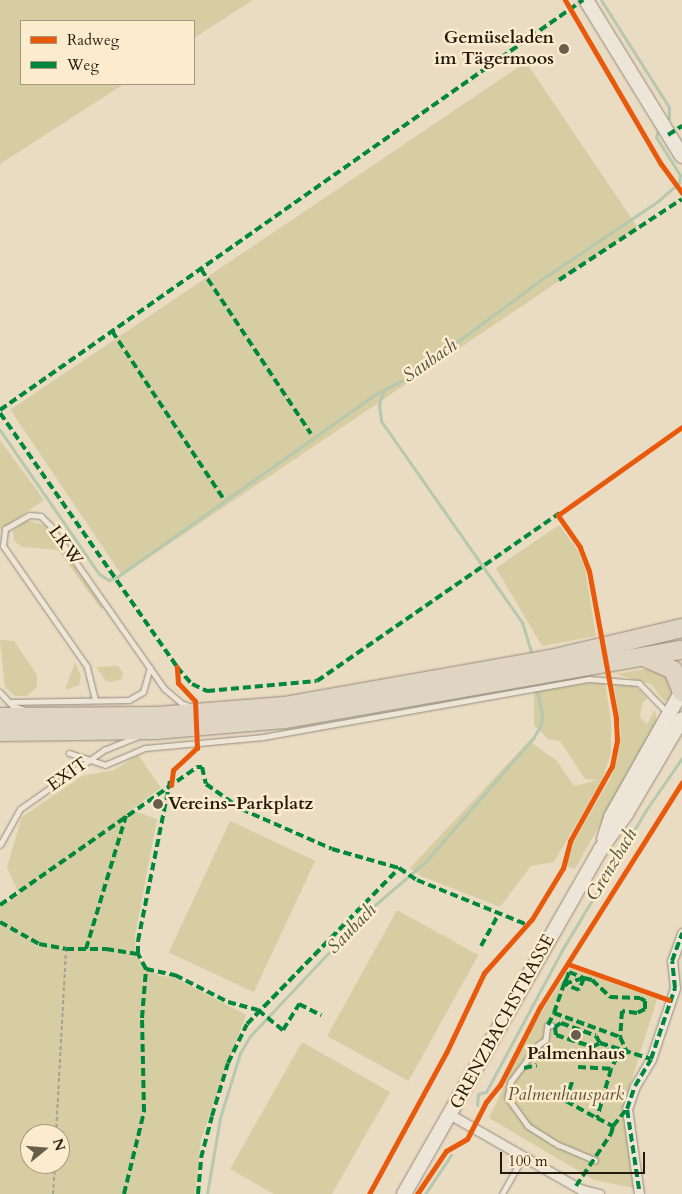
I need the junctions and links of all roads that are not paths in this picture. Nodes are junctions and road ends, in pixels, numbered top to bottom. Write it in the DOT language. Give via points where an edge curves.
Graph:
graph roads {
  1 [pos="586,0"];
  2 [pos="682,156"];
  3 [pos="682,628"];
  4 [pos="682,650"];
  5 [pos="644,657"];
  6 [pos="150,668"];
  7 [pos="0,692"];
  8 [pos="682,692"];
  9 [pos="95,700"];
  10 [pos="30,709"];
  11 [pos="48,710"];
  12 [pos="199,714"];
  13 [pos="3,717"];
  14 [pos="69,717"];
  15 [pos="677,719"];
  16 [pos="156,730"];
  17 [pos="69,753"];
  18 [pos="89,761"];
  19 [pos="0,845"];
  20 [pos="682,934"];
  21 [pos="678,955"];
  22 [pos="679,986"];
  23 [pos="552,1026"];
  24 [pos="451,1115"];
  25 [pos="523,1157"];
  26 [pos="595,1160"];
  27 [pos="579,1191"];
  28 [pos="404,1194"];
  29 [pos="502,1194"];
  30 [pos="599,1194"];
  31 [pos="640,1194"];
  1 -- 2 [label="street"];
  3 -- 12 [label="highway" via="551,660 384,690 284,706"];
  4 -- 5 [label="highway"];
  5 -- 8 [label="highway" via="673,670"];
  5 -- 16 [label="highway" via="309,716"];
  6 -- 9 [label="lane" via="143,692 129,700"];
  6 -- 9 [label="lane, LKW" via="50,525 41,516 19,520 5,529 3,546 87,667"];
  6 -- 12 [label="lane, LKW" via="171,696"];
  7 -- 13 [label="lane"];
  8 -- 15 [label="street, GRENZBACHSTRASSE"];
  9 -- 13 [label="lane" via="63,700"];
  10 -- 13 [label="lane"];
  11 -- 14 [label="lane" via="57,710"];
  12 -- 14 [label="highway"];
  13 -- 14 [label="highway"];
  13 -- 16 [label="highway"];
  15 -- 18 [label="lane" via="639,683 589,678 258,738 145,748 105,765"];
  15 -- 24 [label="street, GRENZBACHSTRASSE" via="611,816 600,850"];
  16 -- 18 [label="lane, EXIT" via="116,744"];
  17 -- 18 [label="lane"];
  18 -- 19 [label="lane, EXIT" via="20,809"];
  20 -- 21 [label="street"];
  21 -- 22 [label="street"];
  22 -- 31 [label="street" via="651,1059 634,1086 627,1110"];
  23 -- 26 [label="lane" via="548,1025 546,1040 511,1082 508,1098 528,1126 559,1145"];
  24 -- 25 [label="street"];
  24 -- 28 [label="street, GRENZBACHSTRASSE"];
  25 -- 27 [label="street"];
  25 -- 29 [label="lane"];
  27 -- 30 [label="street"];
}
